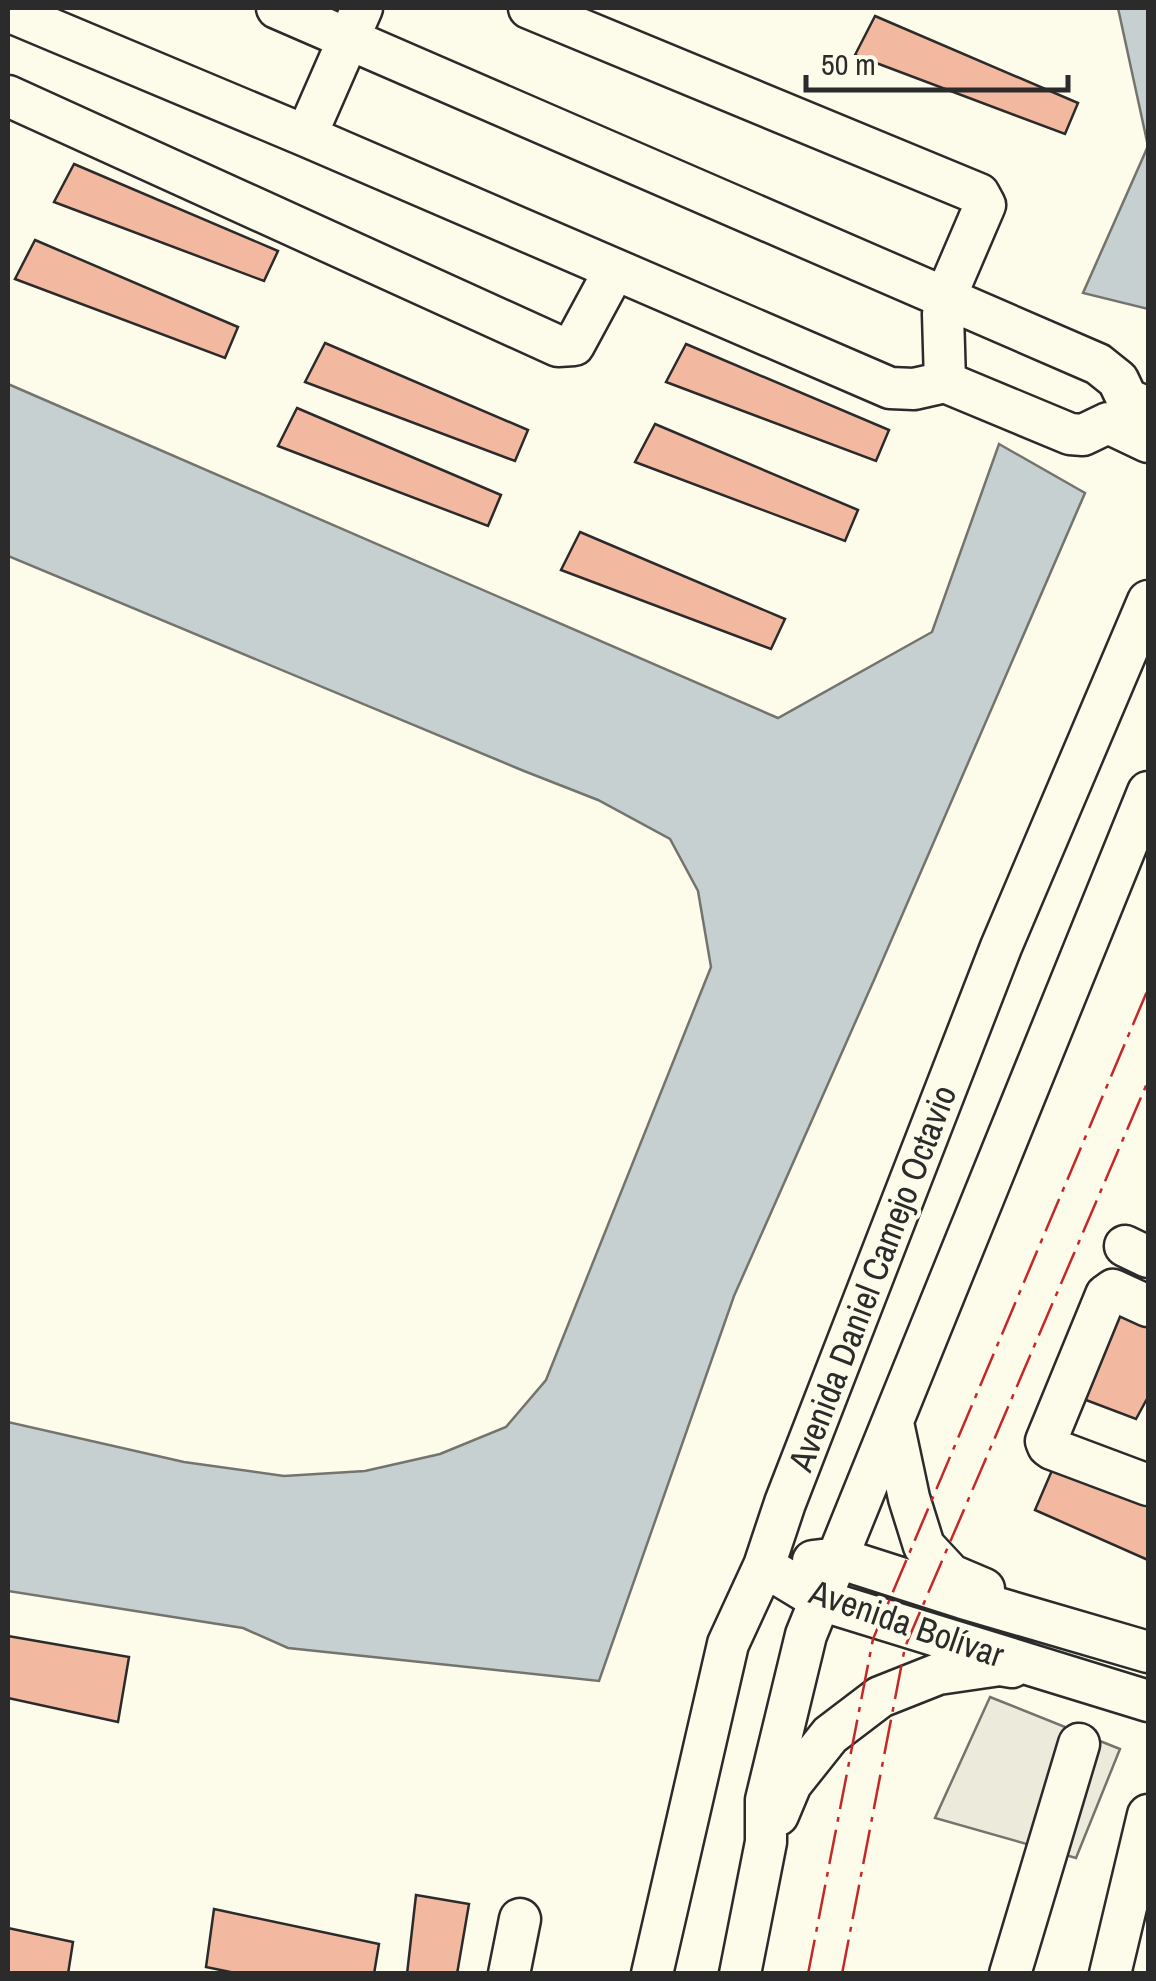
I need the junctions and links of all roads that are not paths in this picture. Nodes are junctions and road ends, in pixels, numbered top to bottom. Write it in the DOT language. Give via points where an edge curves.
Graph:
graph roads {
  1 [pos="276,8"];
  2 [pos="529,8"];
  3 [pos="8,11"];
  4 [pos="355,23"];
  5 [pos="8,96"];
  6 [pos="306,136"];
  7 [pos="614,271"];
  8 [pos="946,296"];
  9 [pos="944,382"];
  10 [pos="1148,408"];
  11 [pos="1148,442"];
  12 [pos="1148,601"];
  13 [pos="1148,792"];
  14 [pos="1148,1306"];
  15 [pos="893,1423"];
  16 [pos="1148,1486"];
  17 [pos="838,1558"];
  18 [pos="764,1566"];
  19 [pos="820,1600"];
  20 [pos="1069,1629"];
  21 [pos="1148,1652"];
  22 [pos="1063,1674"];
  23 [pos="1148,1701"];
  24 [pos="1079,1744"];
  25 [pos="1148,1816"];
  26 [pos="766,1842"];
  27 [pos="520,1919"];
  28 [pos="1135,1922"];
  29 [pos="509,1974"];
  30 [pos="652,1974"];
  31 [pos="740,1974"];
  32 [pos="1010,1974"];
  33 [pos="1110,1974"];
  1 -- 4 [label="street"];
  2 -- 8 [label="street" via="978,194 985,205"];
  3 -- 6 [label="street"];
  4 -- 6 [label="street"];
  4 -- 8 [label="street"];
  5 -- 7 [label="street" via="558,346 574,345"];
  6 -- 7 [label="street"];
  7 -- 9 [label="street" via="890,388"];
  8 -- 9 [label="street"];
  8 -- 10 [label="street" via="1098,364 1118,380 1127,399"];
  9 -- 11 [label="street" via="1070,434 1108,423"];
  12 -- 18 [label="street, Avenida Daniel Camejo Octavio" via="1000,947"];
  13 -- 15 [label="street, Avenida Daniel Camejo Octavio"];
  14 -- 16 [label="street" via="1113,1290 1106,1295 1046,1440"];
  15 -- 17 [label="street, Avenida Daniel Camejo Octavio"];
  15 -- 20 [label="street" via="924,1546 952,1575"];
  17 -- 18 [label="street, Avenida Bolívar"];
  17 -- 19 [label="street, Avenida Daniel Camejo Octavio"];
  17 -- 20 [label="street, Avenida Bolívar"];
  18 -- 19 [label="street, Avenida Bolívar"];
  18 -- 30 [label="street, Avenida Daniel Camejo Octavio" via="728,1644"];
  19 -- 22 [label="street, Avenida Bolívar"];
  19 -- 26 [label="street, Avenida Daniel Camejo Octavio" via="766,1800"];
  20 -- 21 [label="street, Avenida Bolívar"];
  22 -- 23 [label="street, Avenida Bolívar"];
  22 -- 26 [label="street" via="1000,1666 938,1674 880,1697 830,1735 791,1784"];
  24 -- 32 [label="street"];
  25 -- 28 [label="street"];
  26 -- 31 [label="street, Avenida Daniel Camejo Octavio"];
  27 -- 29 [label="street"];
  28 -- 33 [label="street"];
}
